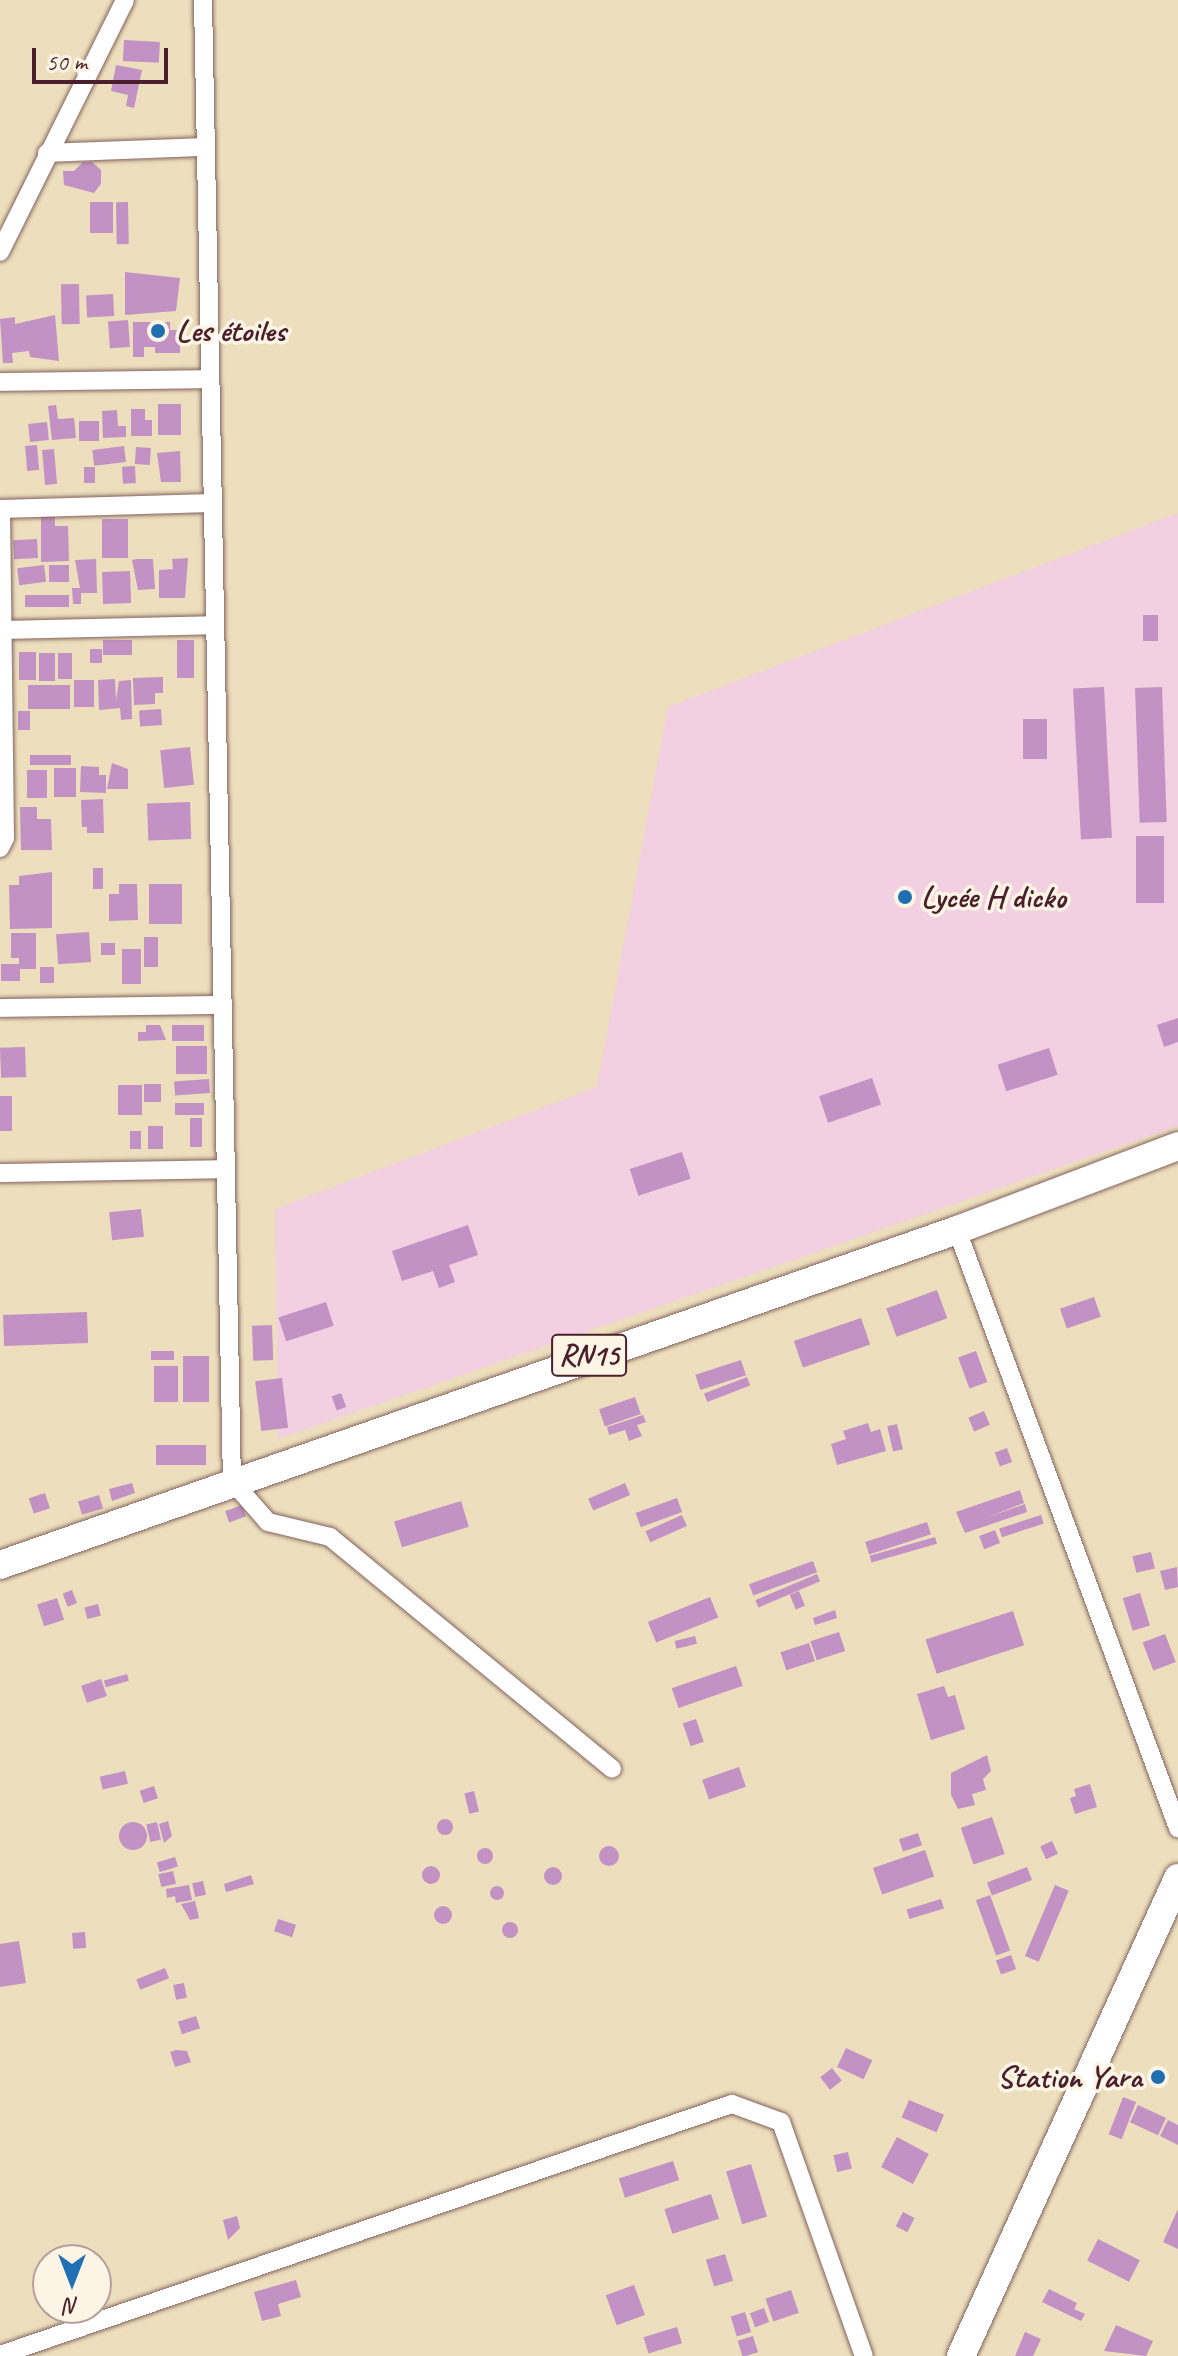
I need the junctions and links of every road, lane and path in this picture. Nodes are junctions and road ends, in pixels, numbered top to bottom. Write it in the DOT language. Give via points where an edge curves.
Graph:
graph roads {
  1 [pos="125,0"];
  2 [pos="203,0"];
  3 [pos="204,147"];
  4 [pos="47,153"];
  5 [pos="0,252"];
  6 [pos="209,379"];
  7 [pos="0,382"];
  8 [pos="212,503"];
  9 [pos="1,509"];
  10 [pos="215,625"];
  11 [pos="1,630"];
  12 [pos="0,848"];
  13 [pos="223,1005"];
  14 [pos="0,1008"];
  15 [pos="1178,1146"];
  16 [pos="225,1169"];
  17 [pos="0,1173"];
  18 [pos="957,1230"];
  19 [pos="232,1481"];
  20 [pos="0,1565"];
  21 [pos="612,1769"];
  22 [pos="1178,1828"];
  23 [pos="1178,1878"];
  24 [pos="0,2355"];
  25 [pos="864,2356"];
  26 [pos="961,2356"];
  1 -- 4 [label="street"];
  2 -- 3 [label="street"];
  3 -- 4 [label="street"];
  3 -- 6 [label="street"];
  4 -- 5 [label="street"];
  6 -- 7 [label="street"];
  6 -- 8 [label="street"];
  8 -- 9 [label="street"];
  8 -- 10 [label="street"];
  9 -- 11 [label="street"];
  10 -- 11 [label="street"];
  10 -- 13 [label="street"];
  11 -- 12 [label="street" via="5,838"];
  13 -- 14 [label="street"];
  13 -- 16 [label="street"];
  15 -- 18 [label="main road, RN15"];
  16 -- 17 [label="street"];
  16 -- 19 [label="street"];
  18 -- 19 [label="main road, RN15"];
  18 -- 22 [label="street"];
  19 -- 20 [label="main road, RN15"];
  19 -- 21 [label="street" via="268,1522 330,1537"];
  23 -- 26 [label="main road"];
  24 -- 25 [label="street" via="732,2104 781,2122"];
}
